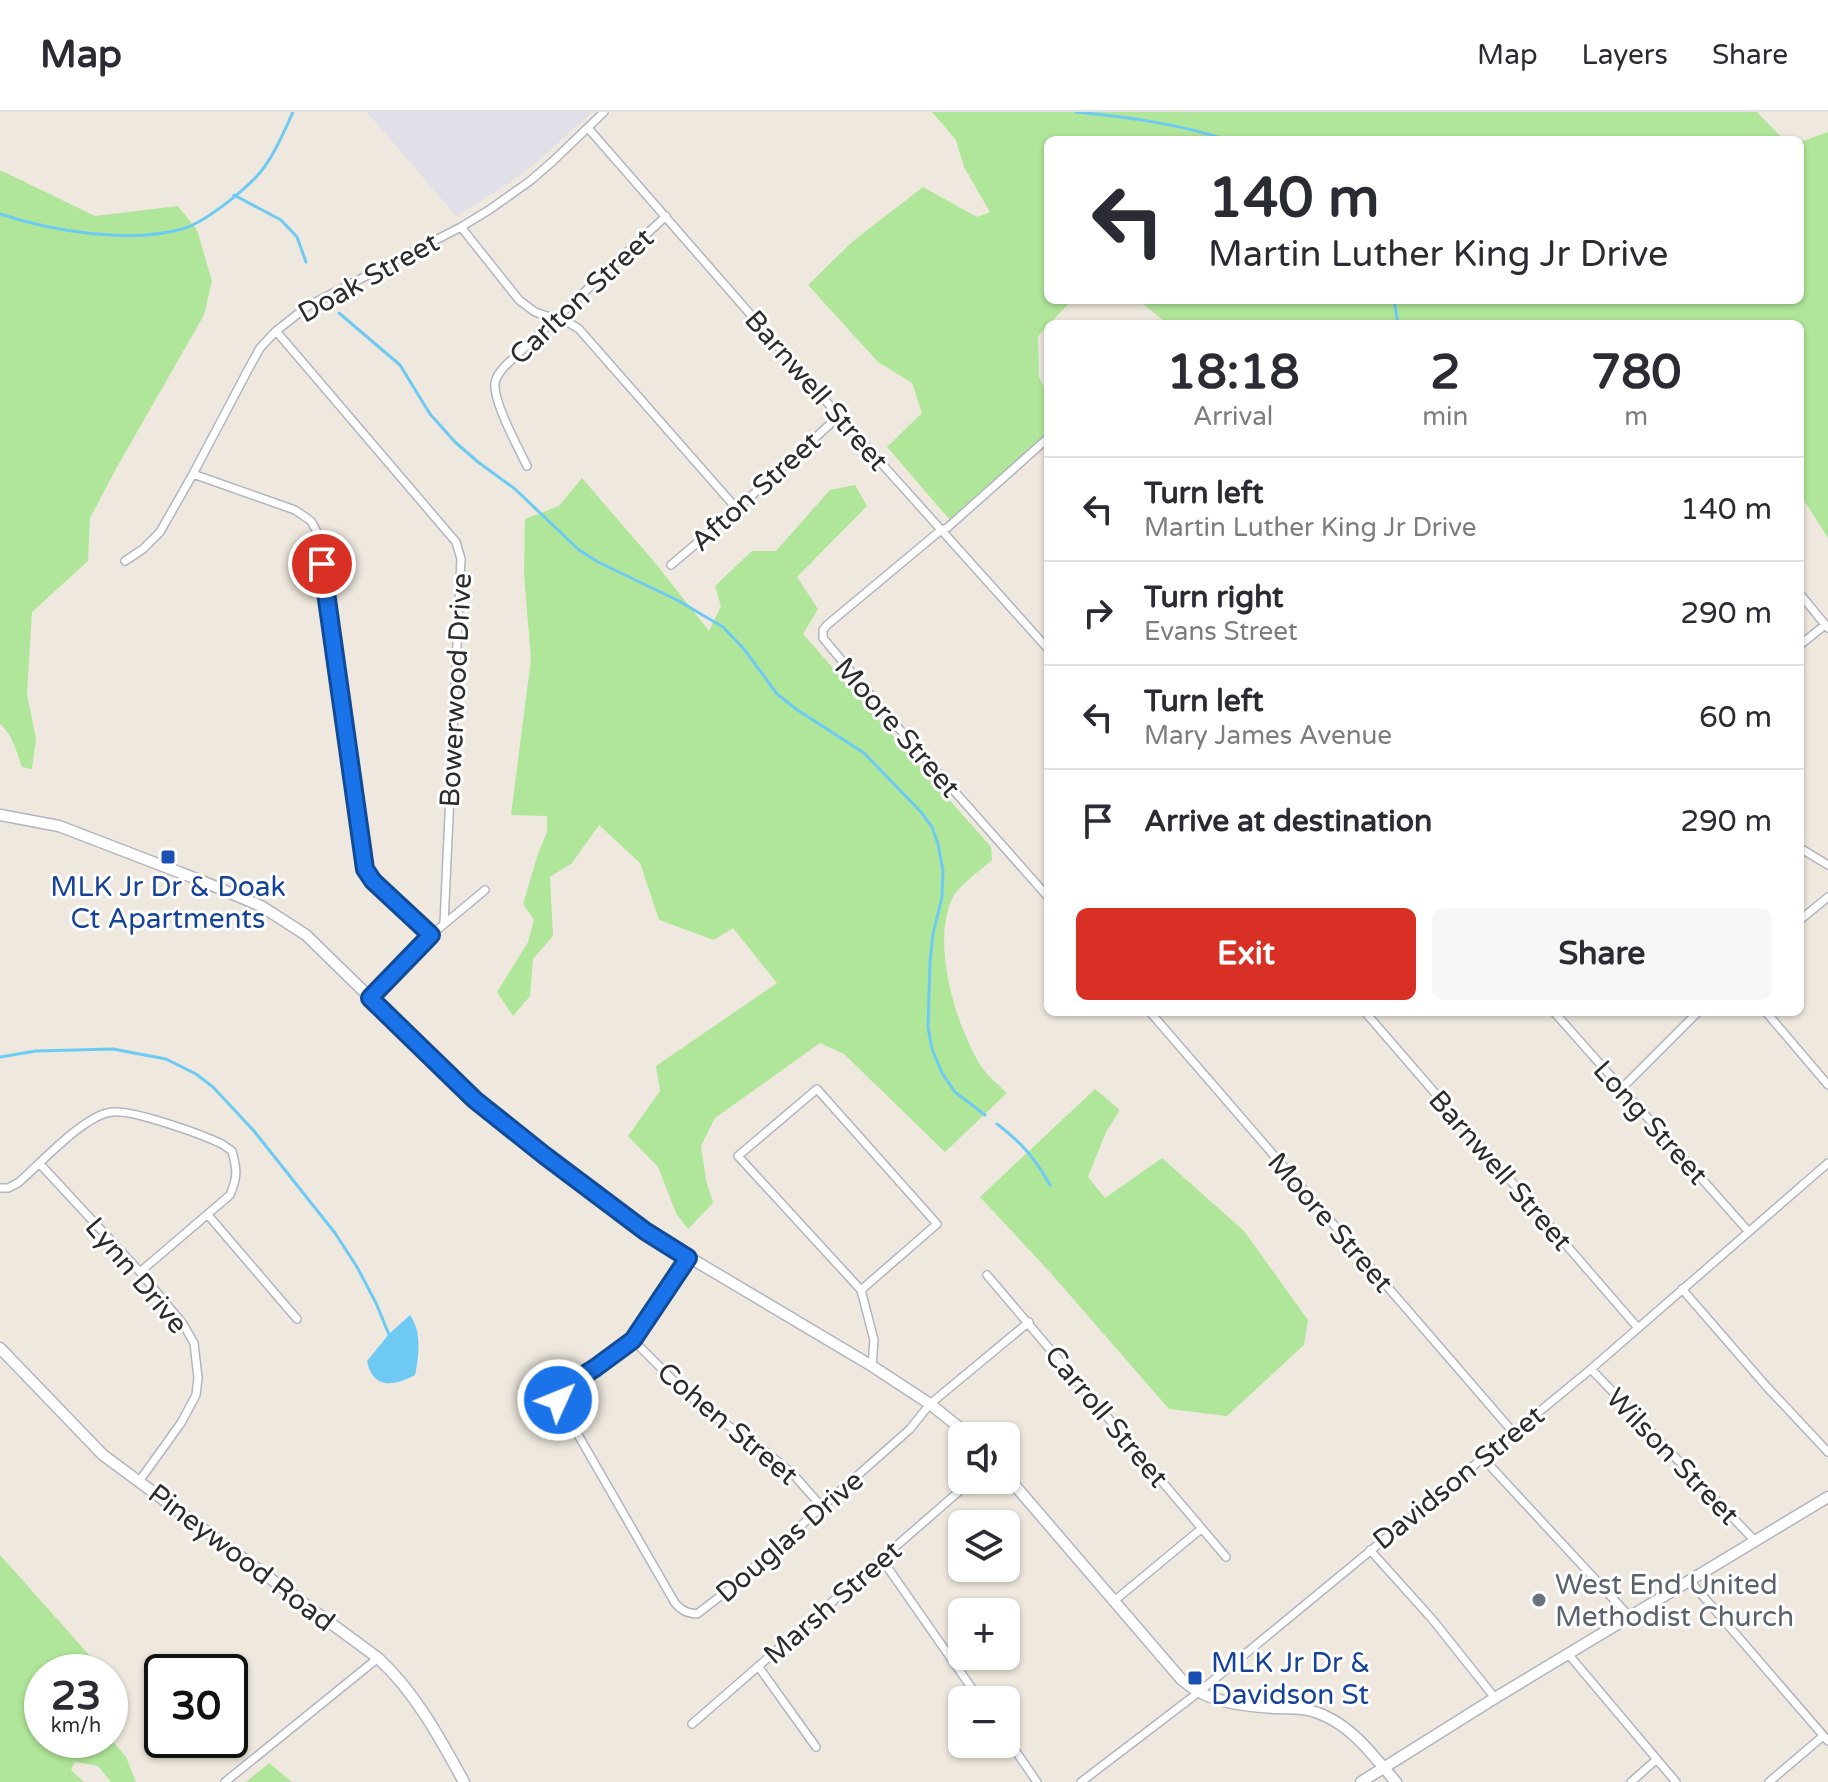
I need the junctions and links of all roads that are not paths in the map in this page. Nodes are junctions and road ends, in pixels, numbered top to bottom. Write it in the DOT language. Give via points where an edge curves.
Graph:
graph roads {
  1 [pos="604,112"];
  2 [pos="588,128"];
  3 [pos="666,216"];
  4 [pos="461,227"];
  5 [pos="556,318"];
  6 [pos="276,331"];
  7 [pos="839,416"];
  8 [pos="1044,442"];
  9 [pos="527,466"];
  10 [pos="193,474"];
  11 [pos="737,509"];
  12 [pos="941,530"];
  13 [pos="125,561"];
  14 [pos="671,565"];
  15 [pos="1804,599"];
  16 [pos="1827,626"];
  17 [pos="1804,642"];
  18 [pos="1044,645"];
  19 [pos="0,815"];
  20 [pos="1804,850"];
  21 [pos="1828,865"];
  22 [pos="485,890"];
  23 [pos="1044,892"];
  24 [pos="1828,897"];
  25 [pos="1804,917"];
  26 [pos="444,923"];
  27 [pos="431,935"];
  28 [pos="370,998"];
  29 [pos="1153,1016"];
  30 [pos="1368,1016"];
  31 [pos="1557,1016"];
  32 [pos="1694,1016"];
  33 [pos="1769,1016"];
  34 [pos="1828,1085"];
  35 [pos="1621,1089"];
  36 [pos="1828,1163"];
  37 [pos="40,1164"];
  38 [pos="0,1188"];
  39 [pos="208,1215"];
  40 [pos="1748,1231"];
  41 [pos="688,1258"];
  42 [pos="140,1272"];
  43 [pos="987,1275"];
  44 [pos="1682,1289"];
  45 [pos="861,1290"];
  46 [pos="297,1319"];
  47 [pos="1029,1322"];
  48 [pos="1638,1328"];
  49 [pos="633,1340"];
  50 [pos="0,1348"];
  51 [pos="872,1366"];
  52 [pos="1591,1369"];
  53 [pos="930,1404"];
  54 [pos="952,1422"];
  55 [pos="1513,1432"];
  56 [pos="1828,1452"];
  57 [pos="1482,1457"];
  58 [pos="140,1480"];
  59 [pos="1020,1491"];
  60 [pos="956,1494"];
  61 [pos="1828,1497"];
  62 [pos="822,1507"];
  63 [pos="1201,1529"];
  64 [pos="1756,1542"];
  65 [pos="1370,1550"];
  66 [pos="1226,1557"];
  67 [pos="881,1558"];
  68 [pos="1690,1581"];
  69 [pos="1114,1601"];
  70 [pos="1630,1617"];
  71 [pos="1569,1655"];
  72 [pos="378,1658"];
  73 [pos="758,1666"];
  74 [pos="970,1686"];
  75 [pos="1199,1692"];
  76 [pos="1495,1698"];
  77 [pos="692,1724"];
  78 [pos="1826,1738"];
  79 [pos="816,1747"];
  80 [pos="1020,1757"];
  81 [pos="1657,1759"];
  82 [pos="1384,1768"];
  83 [pos="225,1782"];
  84 [pos="464,1782"];
  85 [pos="1037,1782"];
  86 [pos="1081,1782"];
  87 [pos="1361,1782"];
  88 [pos="1396,1782"];
  89 [pos="1631,1782"];
  90 [pos="1676,1782"];
  91 [pos="1769,1782"];
  1 -- 2 [label="street, Doak Street"];
  2 -- 3 [label="street, Barnwell Street"];
  2 -- 4 [label="street, Doak Street" via="530,181"];
  3 -- 5 [label="street, Carlton Street"];
  3 -- 7 [label="street, Barnwell Street"];
  4 -- 5 [label="street" via="519,300"];
  4 -- 6 [label="street, Doak Street" via="308,306"];
  5 -- 9 [label="street, Carlton Street" via="505,366 495,386"];
  5 -- 11 [label="street" via="579,329"];
  6 -- 10 [label="street, Doak Street" via="254,358"];
  6 -- 26 [label="street, Bowerwood Drive" via="456,542 461,559"];
  7 -- 11 [label="street, Afton Street"];
  7 -- 12 [label="street, Barnwell Street"];
  8 -- 12 [label="street"];
  10 -- 13 [label="street, Doak Street" via="160,532"];
  10 -- 27 [label="street" via="295,510 316,530 365,869"];
  11 -- 14 [label="street, Afton Street"];
  12 -- 18 [label="street, Barnwell Street"];
  12 -- 23 [label="street, Moore Street" via="827,625 823,638"];
  15 -- 16 [label="street"];
  16 -- 17 [label="street"];
  19 -- 28 [label="street" via="59,826 261,906 306,935"];
  20 -- 21 [label="street"];
  22 -- 26 [label="street"];
  24 -- 25 [label="street"];
  26 -- 27 [label="street"];
  27 -- 28 [label="street"];
  28 -- 41 [label="street" via="475,1100"];
  29 -- 55 [label="street, Moore Street"];
  30 -- 48 [label="street, Barnwell Street"];
  31 -- 35 [label="street, Long Street"];
  32 -- 35 [label="street"];
  33 -- 34 [label="street"];
  35 -- 40 [label="street, Long Street"];
  36 -- 40 [label="street, Davidson Street"];
  37 -- 38 [label="street" via="18,1183"];
  37 -- 39 [label="street" via="98,1116 113,1112 144,1117 232,1151 236,1182"];
  37 -- 42 [label="street, Lynn Drive"];
  39 -- 42 [label="street"];
  39 -- 46 [label="street"];
  40 -- 44 [label="street, Davidson Street"];
  41 -- 49 [label="street, Douglas Drive"];
  41 -- 51 [label="street"];
  42 -- 58 [label="street, Lynn Drive" via="194,1343 198,1378 190,1408"];
  43 -- 47 [label="street, Carroll Street"];
  44 -- 48 [label="street, Davidson Street"];
  44 -- 56 [label="street"];
  45 -- 45 [label="street" via="738,1156 817,1089 937,1224"];
  45 -- 51 [label="street" via="874,1340"];
  47 -- 53 [label="street, Douglas Drive"];
  47 -- 63 [label="street, Carroll Street"];
  48 -- 52 [label="street, Davidson Street"];
  49 -- 62 [label="street, Cohen Street" via="707,1411 793,1474"];
  49 -- 62 [label="street, Douglas Drive" via="565,1387 558,1400 681,1610 697,1614 705,1609"];
  50 -- 58 [label="street, Pineywood Road" via="103,1455"];
  51 -- 53 [label="street"];
  52 -- 55 [label="street, Davidson Street"];
  52 -- 64 [label="street, Wilson Street"];
  53 -- 54 [label="street"];
  53 -- 62 [label="street, Douglas Drive" via="910,1429"];
  55 -- 57 [label="street, Davidson Street"];
  57 -- 65 [label="street, Davidson Street"];
  57 -- 70 [label="street"];
  58 -- 72 [label="street, Pineywood Road"];
  59 -- 69 [label="street"];
  60 -- 67 [label="street, Marsh Street"];
  61 -- 64 [label="street"];
  63 -- 66 [label="street, Carroll Street"];
  63 -- 69 [label="street"];
  64 -- 68 [label="street"];
  65 -- 75 [label="street, Davidson Street"];
  65 -- 76 [label="street"];
  67 -- 73 [label="street, Marsh Street"];
  67 -- 74 [label="street"];
  68 -- 70 [label="street"];
  68 -- 78 [label="street"];
  69 -- 75 [label="street" via="1181,1679"];
  70 -- 71 [label="street"];
  71 -- 76 [label="street"];
  71 -- 81 [label="street"];
  72 -- 83 [label="street"];
  72 -- 84 [label="street, Pineywood Road" via="411,1693"];
  73 -- 77 [label="street, Marsh Street"];
  73 -- 79 [label="street"];
  75 -- 82 [label="street" via="1257,1707 1321,1714 1357,1737"];
  75 -- 86 [label="street, Davidson Street"];
  76 -- 82 [label="street"];
  78 -- 91 [label="street"];
  80 -- 85 [label="street"];
  81 -- 89 [label="street"];
  81 -- 90 [label="street"];
  82 -- 87 [label="street"];
  82 -- 88 [label="street"];
}
